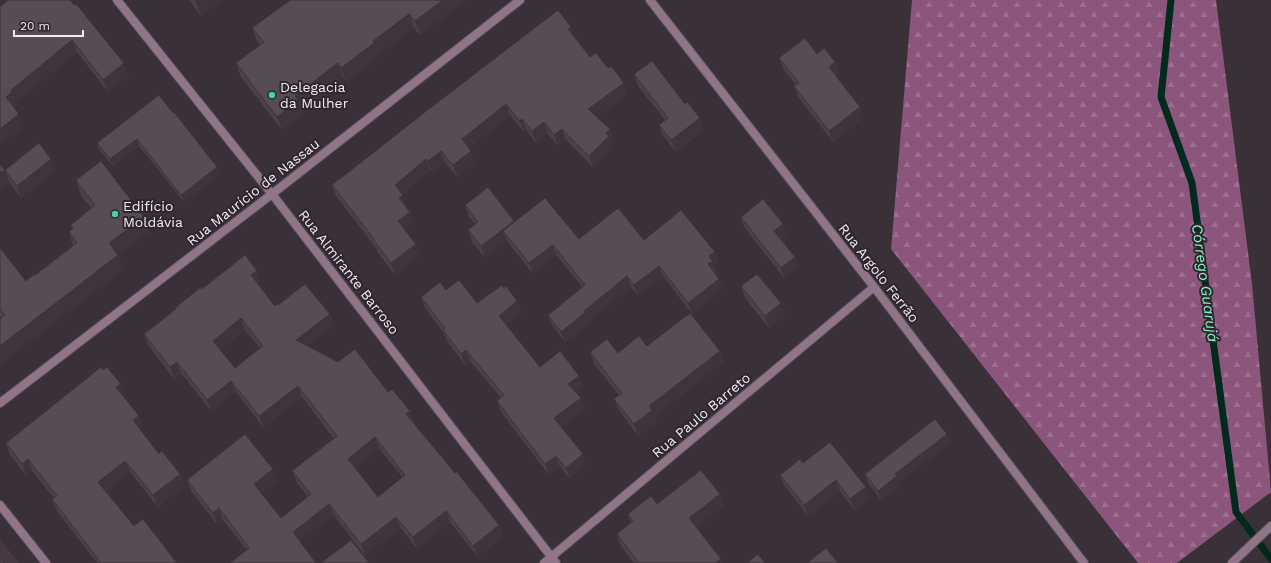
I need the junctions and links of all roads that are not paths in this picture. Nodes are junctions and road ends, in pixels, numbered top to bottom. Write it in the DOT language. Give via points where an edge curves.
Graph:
graph roads {
  1 [pos="117,0"];
  2 [pos="520,0"];
  3 [pos="650,0"];
  4 [pos="272,194"];
  5 [pos="874,287"];
  6 [pos="0,403"];
  7 [pos="0,505"];
  8 [pos="1268,529"];
  9 [pos="554,560"];
  10 [pos="46,563"];
  11 [pos="544,563"];
  12 [pos="1084,563"];
  13 [pos="1232,563"];
  1 -- 4 [label="street, Rua Almirante Barroso"];
  2 -- 4 [label="street, Rua Maurício de Nassau"];
  3 -- 5 [label="street, Rua Argolo Ferrão"];
  4 -- 6 [label="street, Rua Maurício de Nassau"];
  4 -- 9 [label="street, Rua Almirante Barroso"];
  5 -- 9 [label="street, Rua Paulo Barreto"];
  5 -- 12 [label="street, Rua Argolo Ferrão"];
  7 -- 10 [label="street"];
  8 -- 13 [label="street"];
  9 -- 11 [label="street, Rua Paulo Barreto"];
}
